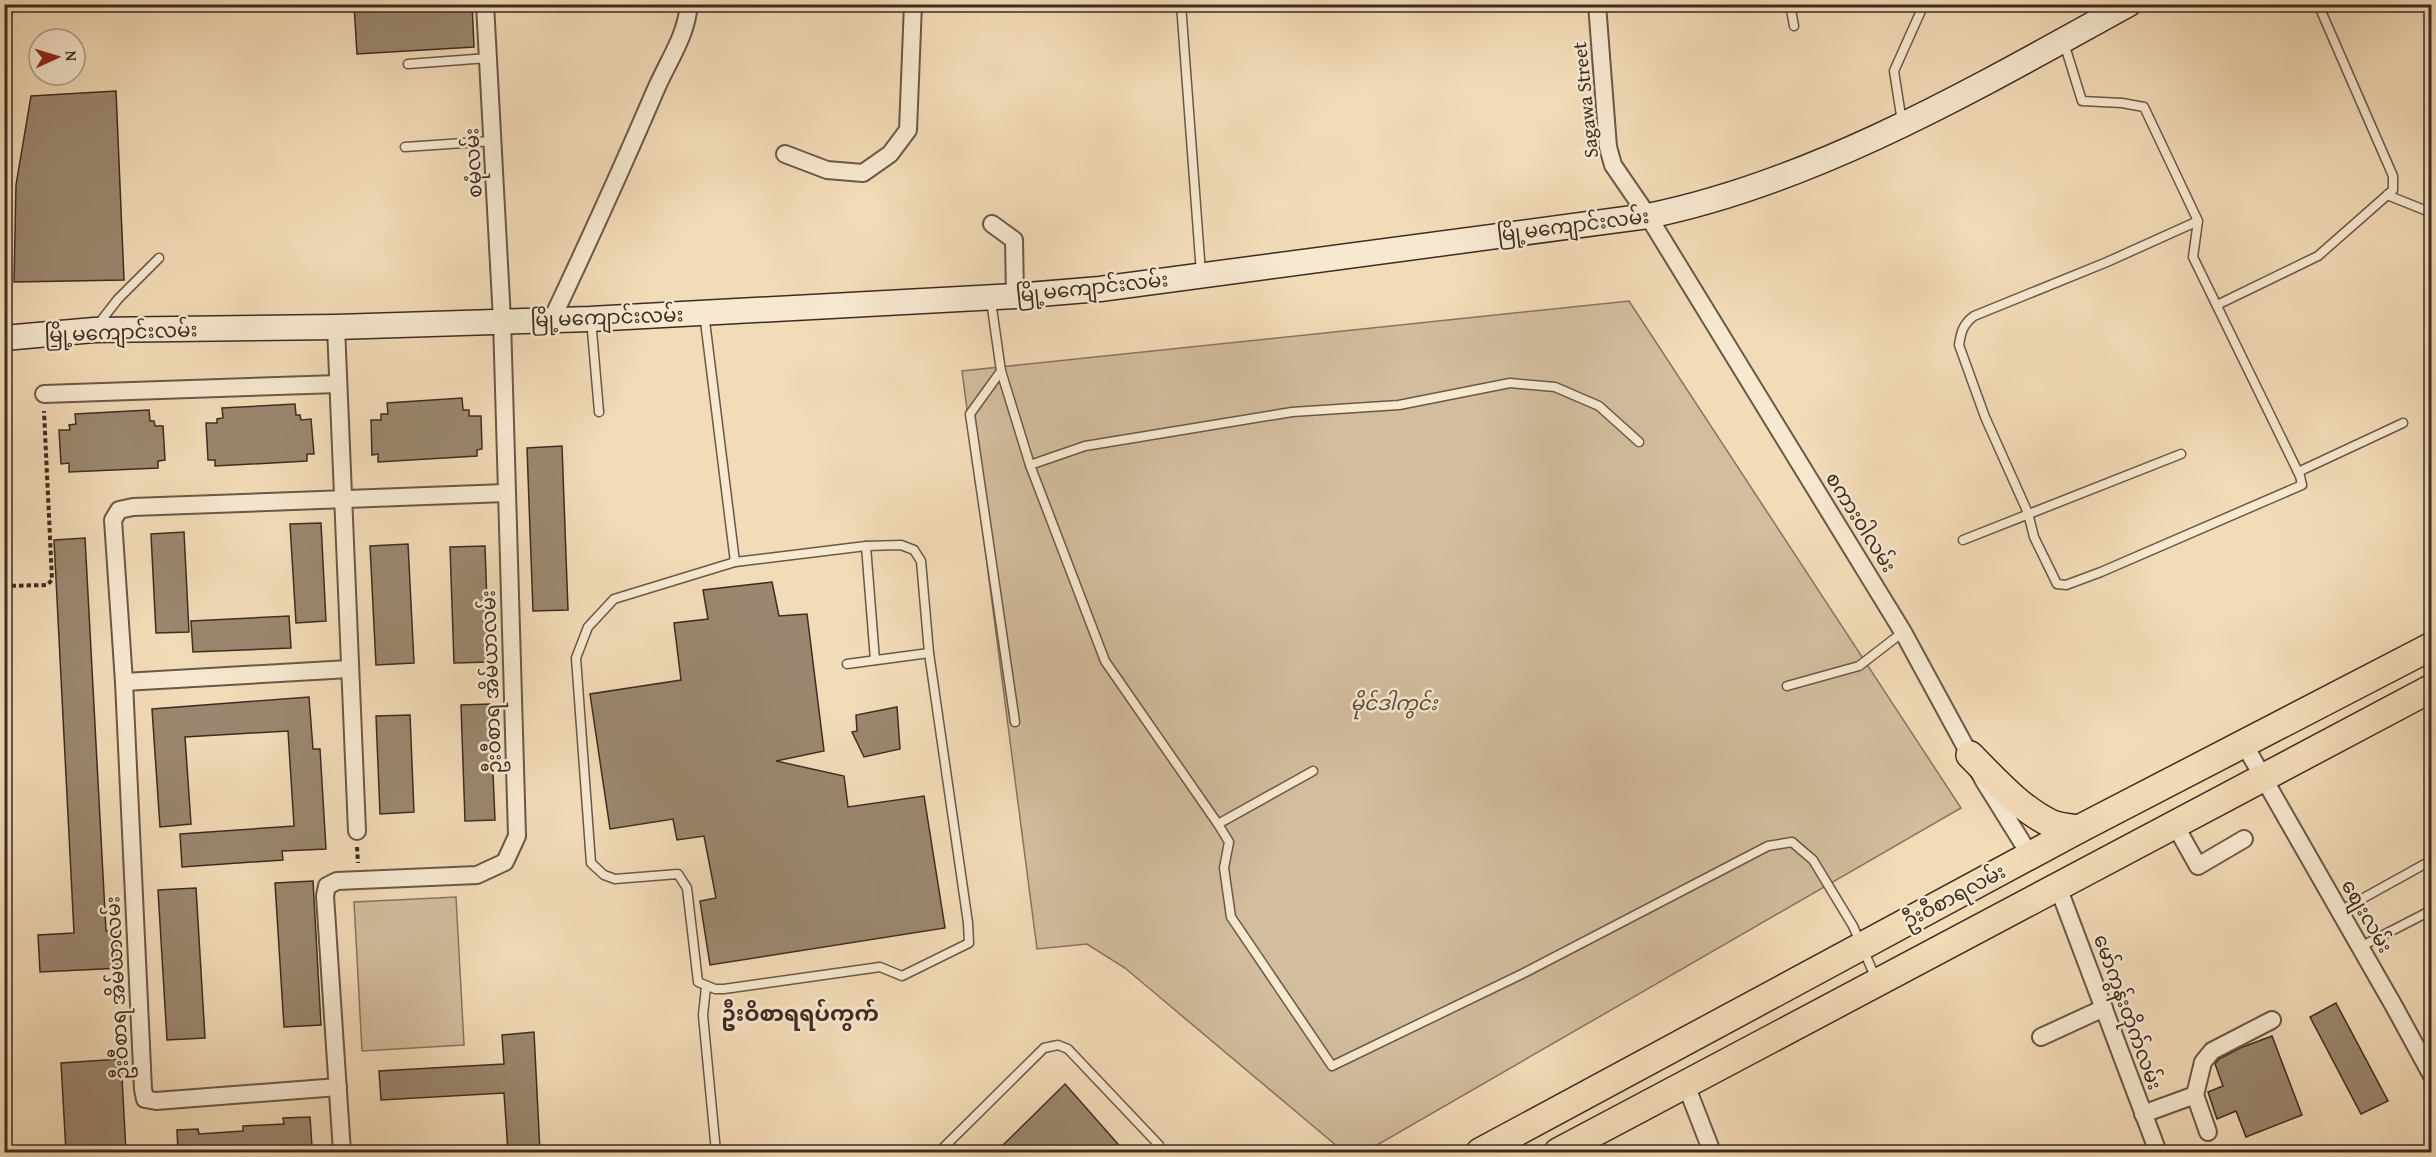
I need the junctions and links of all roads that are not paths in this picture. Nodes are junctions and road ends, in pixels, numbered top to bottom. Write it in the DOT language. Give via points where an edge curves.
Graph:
graph roads {
  1 [pos="485,4"];
  2 [pos="689,4"];
  3 [pos="913,4"];
  4 [pos="1181,4"];
  5 [pos="1597,4"];
  6 [pos="1790,4"];
  7 [pos="1924,4"];
  8 [pos="2129,4"];
  9 [pos="2318,4"];
  10 [pos="1794,26"];
  11 [pos="2064,40"];
  12 [pos="488,58"];
  13 [pos="408,64"];
  14 [pos="1903,123"];
  15 [pos="493,141"];
  16 [pos="405,147"];
  17 [pos="785,154"];
  18 [pos="2387,195"];
  19 [pos="2432,213"];
  20 [pos="1648,216"];
  21 [pos="2198,221"];
  22 [pos="992,224"];
  23 [pos="159,258"];
  24 [pos="1201,274"];
  25 [pos="1015,296"];
  26 [pos="990,297"];
  27 [pos="2217,305"];
  28 [pos="704,313"];
  29 [pos="552,319"];
  30 [pos="591,319"];
  31 [pos="502,320"];
  32 [pos="336,327"];
  33 [pos="94,330"];
  34 [pos="7,338"];
  35 [pos="1001,371"];
  36 [pos="338,384"];
  37 [pos="44,394"];
  38 [pos="599,412"];
  39 [pos="2403,423"];
  40 [pos="1639,442"];
  41 [pos="2181,454"];
  42 [pos="1030,465"];
  43 [pos="2298,472"];
  44 [pos="506,493"];
  45 [pos="343,500"];
  46 [pos="2028,513"];
  47 [pos="1963,540"];
  48 [pos="866,546"];
  49 [pos="735,562"];
  50 [pos="1903,632"];
  51 [pos="2432,646"];
  52 [pos="929,653"];
  53 [pos="875,660"];
  54 [pos="847,664"];
  55 [pos="349,669"];
  56 [pos="124,682"];
  57 [pos="1787,686"];
  58 [pos="2432,688"];
  59 [pos="1015,722"];
  60 [pos="2244,744"];
  61 [pos="1971,755"];
  62 [pos="1313,771"];
  63 [pos="2263,778"];
  64 [pos="1218,824"];
  65 [pos="2175,825"];
  66 [pos="2079,829"];
  67 [pos="357,831"];
  68 [pos="2244,839"];
  69 [pos="2030,855"];
  70 [pos="2432,860"];
  71 [pos="2058,887"];
  72 [pos="2432,910"];
  73 [pos="2340,911"];
  74 [pos="1863,945"];
  75 [pos="2360,947"];
  76 [pos="1878,983"];
  77 [pos="706,987"];
  78 [pos="2104,1008"];
  79 [pos="2272,1020"];
  80 [pos="2041,1037"];
  81 [pos="1667,1052"];
  82 [pos="2432,1076"];
  83 [pos="1686,1085"];
  84 [pos="338,1087"];
  85 [pos="2195,1095"];
  86 [pos="2143,1114"];
  87 [pos="2208,1132"];
  88 [pos="1516,1144"];
  89 [pos="342,1152"];
  90 [pos="716,1152"];
  91 [pos="939,1152"];
  92 [pos="1160,1152"];
  93 [pos="1480,1152"];
  94 [pos="1558,1152"];
  95 [pos="1712,1152"];
  96 [pos="2158,1152"];
  1 -- 12 [label="street, စမုံလမ်း"];
  2 -- 29 [label="street" via="687,25"];
  3 -- 17 [label="street" via="908,130 890,154 863,173 827,170"];
  4 -- 24 [label="lane"];
  5 -- 20 [label="street, Sagawa Street" via="1608,147 1613,165"];
  6 -- 10 [label="lane"];
  7 -- 14 [label="lane" via="1894,71"];
  8 -- 11 [label="main road, မြို့မကျောင်းလမ်း"];
  9 -- 18 [label="lane" via="2393,176 2393,190"];
  11 -- 14 [label="main road, မြို့မကျောင်းလမ်း"];
  11 -- 21 [label="lane" via="2082,101 2144,107"];
  12 -- 13 [label="lane"];
  12 -- 15 [label="street, စမုံလမ်း"];
  14 -- 20 [label="main road, မြို့မကျောင်းလမ်း" via="1800,170 1688,208"];
  15 -- 16 [label="lane"];
  15 -- 31 [label="street, စမုံလမ်း"];
  18 -- 19 [label="lane"];
  18 -- 27 [label="lane" via="2318,256"];
  20 -- 24 [label="main road, မြို့မကျောင်းလမ်း"];
  20 -- 50 [label="street, စကားဝါလမ်း"];
  21 -- 27 [label="lane" via="2193,256"];
  21 -- 46 [label="lane" via="1966,322 1959,345 1985,417"];
  22 -- 25 [label="street" via="1014,240"];
  23 -- 33 [label="lane"];
  24 -- 25 [label="main road, မြို့မကျောင်းလမ်း" via="1100,289"];
  25 -- 26 [label="main road, မြို့မကျောင်းလမ်း"];
  26 -- 28 [label="main road, မြို့မကျောင်းလမ်း"];
  26 -- 35 [label="lane"];
  27 -- 43 [label="lane"];
  28 -- 30 [label="main road, မြို့မကျောင်းလမ်း"];
  28 -- 49 [label="lane"];
  29 -- 30 [label="main road, မြို့မကျောင်းလမ်း"];
  29 -- 31 [label="main road, မြို့မကျောင်းလမ်း"];
  30 -- 38 [label="lane"];
  31 -- 32 [label="main road, မြို့မကျောင်းလမ်း"];
  31 -- 44 [label="street, ဦးဝီစာရ အိမ်ယာလမ်း"];
  32 -- 33 [label="main road, မြို့မကျောင်းလမ်း"];
  32 -- 36 [label="street"];
  33 -- 34 [label="main road, မြို့မကျောင်းလမ်း"];
  35 -- 42 [label="lane"];
  35 -- 59 [label="lane" via="970,414"];
  36 -- 37 [label="street"];
  36 -- 45 [label="street"];
  39 -- 43 [label="lane"];
  40 -- 42 [label="lane" via="1599,405 1555,387 1510,383 1399,405 1292,412 1085,446"];
  41 -- 46 [label="lane"];
  42 -- 64 [label="lane" via="1105,661"];
  43 -- 46 [label="lane" via="2302,485 2066,585 2056,584 2034,537"];
  44 -- 45 [label="street, ဦးဝီစာရ အိမ်ယာလမ်း"];
  44 -- 84 [label="street, ဦးဝီစာရ အိမ်ယာလမ်း" via="517,836 505,862 477,875 337,881 327,886"];
  45 -- 55 [label="street"];
  45 -- 56 [label="street, ဦးဝီစာရ အိမ်ယာလမ်း" via="119,510 113,520"];
  46 -- 47 [label="lane"];
  48 -- 49 [label="lane"];
  48 -- 52 [label="lane" via="901,545 914,550 921,561"];
  48 -- 53 [label="lane"];
  49 -- 77 [label="lane" via="614,599 588,627 576,658 591,863 615,879 678,874 687,888 698,982"];
  50 -- 57 [label="lane" via="1859,666"];
  50 -- 61 [label="street, စကားဝါလမ်း"];
  51 -- 60 [label="main road, ဦးဝီစာရလမ်း"];
  52 -- 53 [label="lane"];
  52 -- 77 [label="lane" via="969,943 902,976 880,967 715,990"];
  53 -- 54 [label="lane"];
  55 -- 56 [label="street"];
  55 -- 67 [label="street"];
  56 -- 84 [label="street, ဦးဝီစာရ အိမ်ယာလမ်း" via="145,1099"];
  58 -- 63 [label="main road, ဦးဝီစာရလမ်း"];
  60 -- 63 [label="street, စျေးလမ်း"];
  60 -- 66 [label="main road, ဦးဝီစာရလမ်း"];
  61 -- 66 [label="main road" via="2038,816 2054,825"];
  61 -- 69 [label="street, စကားဝါလမ်း"];
  62 -- 64 [label="lane"];
  63 -- 65 [label="main road, ဦးဝီစာရလမ်း"];
  63 -- 73 [label="street, စျေးလမ်း"];
  64 -- 74 [label="lane" via="1229,842 1224,868 1231,917 1332,1066 1524,973 1767,846 1792,842 1813,860"];
  65 -- 68 [label="street" via="2198,866"];
  65 -- 71 [label="main road, ဦးဝီစာရလမ်း"];
  66 -- 69 [label="main road, ဦးဝီစာရလမ်း"];
  69 -- 74 [label="main road, ဦးဝီစာရလမ်း"];
  70 -- 73 [label="lane"];
  71 -- 76 [label="main road, ဦးဝီစာရလမ်း"];
  71 -- 78 [label="street, မော်ကွန်းတိုက်လမ်း"];
  72 -- 75 [label="lane"];
  73 -- 75 [label="street, စျေးလမ်း"];
  74 -- 76 [label="lane"];
  74 -- 81 [label="main road, ဦးဝီစာရလမ်း"];
  75 -- 82 [label="street, စျေးလမ်း"];
  76 -- 83 [label="main road, ဦးဝီစာရလမ်း"];
  77 -- 90 [label="lane" via="704,1015"];
  78 -- 80 [label="street"];
  78 -- 86 [label="street, မော်ကွန်းတိုက်လမ်း"];
  79 -- 85 [label="street" via="2212,1051 2203,1062"];
  81 -- 83 [label="main road"];
  81 -- 88 [label="main road, ဦးဝီစာရလမ်း"];
  83 -- 94 [label="main road, ဦးဝီစာရလမ်း"];
  83 -- 95 [label="street"];
  84 -- 89 [label="street, ဦးဝီစာရ အိမ်ယာလမ်း"];
  85 -- 86 [label="street"];
  85 -- 87 [label="street"];
  86 -- 96 [label="street, မော်ကွန်းတိုက်လမ်း"];
  88 -- 93 [label="main road, ဦးဝီစာရလမ်း"];
  91 -- 92 [label="lane" via="1044,1048 1058,1045 1068,1049 1159,1145"];
}
